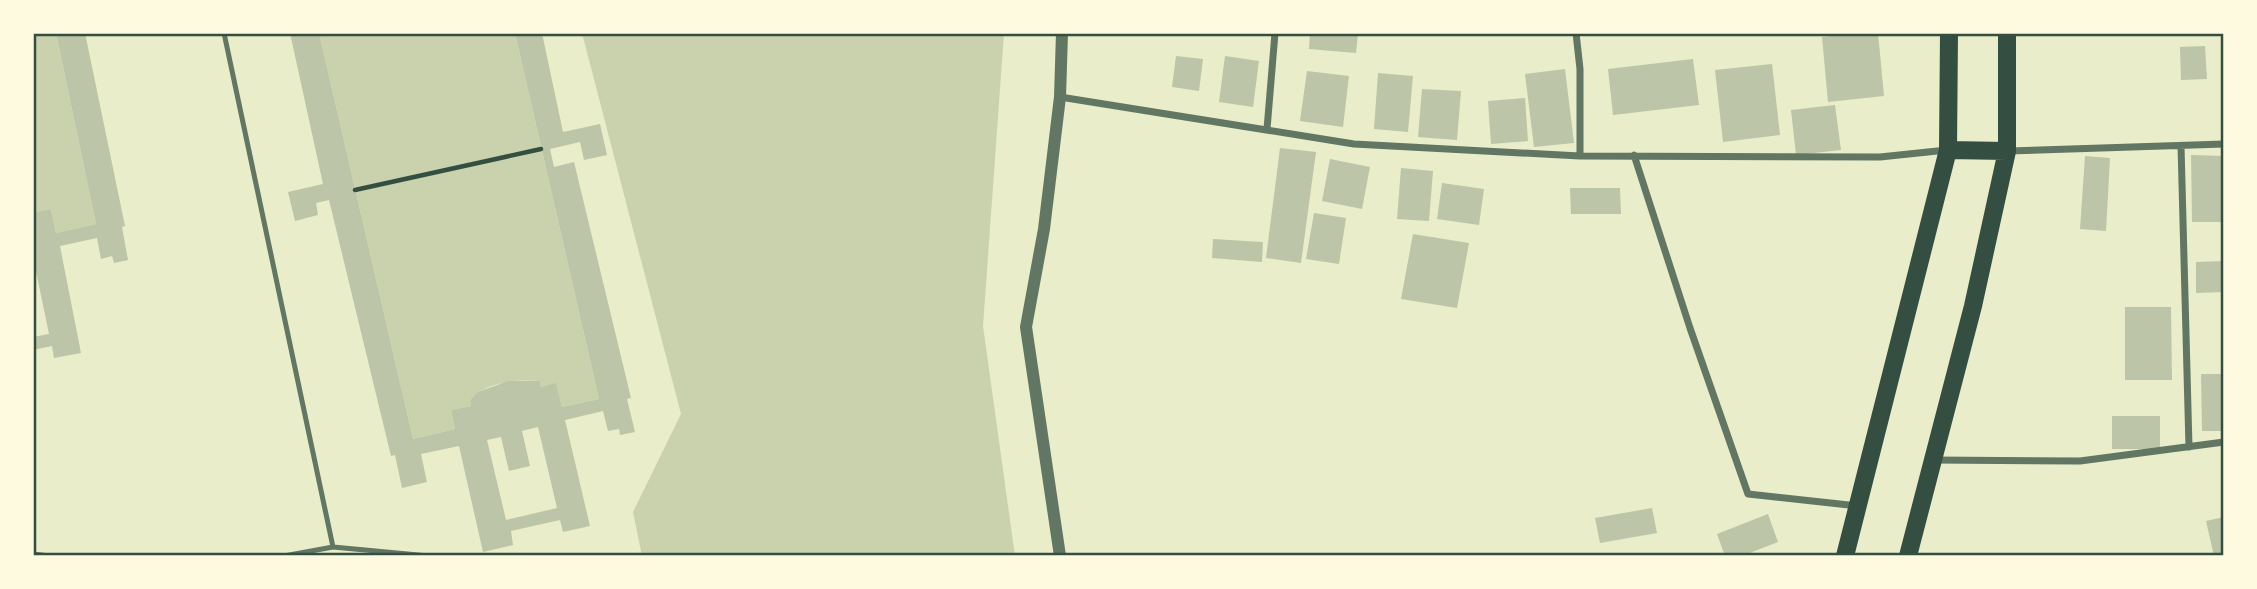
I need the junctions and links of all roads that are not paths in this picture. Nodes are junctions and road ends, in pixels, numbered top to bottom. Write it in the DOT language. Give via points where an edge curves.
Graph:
graph roads {
  1 [pos="224,33"];
  2 [pos="1062,33"];
  3 [pos="1275,33"];
  4 [pos="1576,33"];
  5 [pos="1949,33"];
  6 [pos="2007,33"];
  7 [pos="1059,97"];
  8 [pos="1267,129"];
  9 [pos="2224,144"];
  10 [pos="2181,146"];
  11 [pos="1948,150"];
  12 [pos="2007,151"];
  13 [pos="1634,155"];
  14 [pos="1580,156"];
  15 [pos="2224,442"];
  16 [pos="2189,447"];
  17 [pos="1932,460"];
  18 [pos="1858,506"];
  19 [pos="333,547"];
  20 [pos="33,554"];
  21 [pos="50,556"];
  22 [pos="284,556"];
  23 [pos="429,556"];
  24 [pos="1060,556"];
  25 [pos="1845,556"];
  26 [pos="1908,556"];
  1 -- 19 [label="lane"];
  2 -- 7 [label="street"];
  3 -- 8 [label="street"];
  4 -- 14 [label="street"];
  5 -- 11 [label="main road"];
  6 -- 12 [label="main road"];
  7 -- 8 [label="street"];
  7 -- 24 [label="street" via="1044,229 1026,327"];
  8 -- 14 [label="street" via="1354,144"];
  9 -- 10 [label="street"];
  10 -- 12 [label="street"];
  10 -- 16 [label="street"];
  11 -- 12 [label="main road"];
  11 -- 13 [label="street" via="1880,156"];
  11 -- 18 [label="main road"];
  12 -- 17 [label="main road" via="1973,306"];
  13 -- 14 [label="street"];
  13 -- 18 [label="street" via="1748,494"];
  15 -- 16 [label="street"];
  16 -- 17 [label="street" via="2080,461"];
  17 -- 26 [label="main road"];
  18 -- 25 [label="main road"];
  19 -- 22 [label="lane"];
  19 -- 23 [label="lane"];
  20 -- 21 [label="lane"];
}
